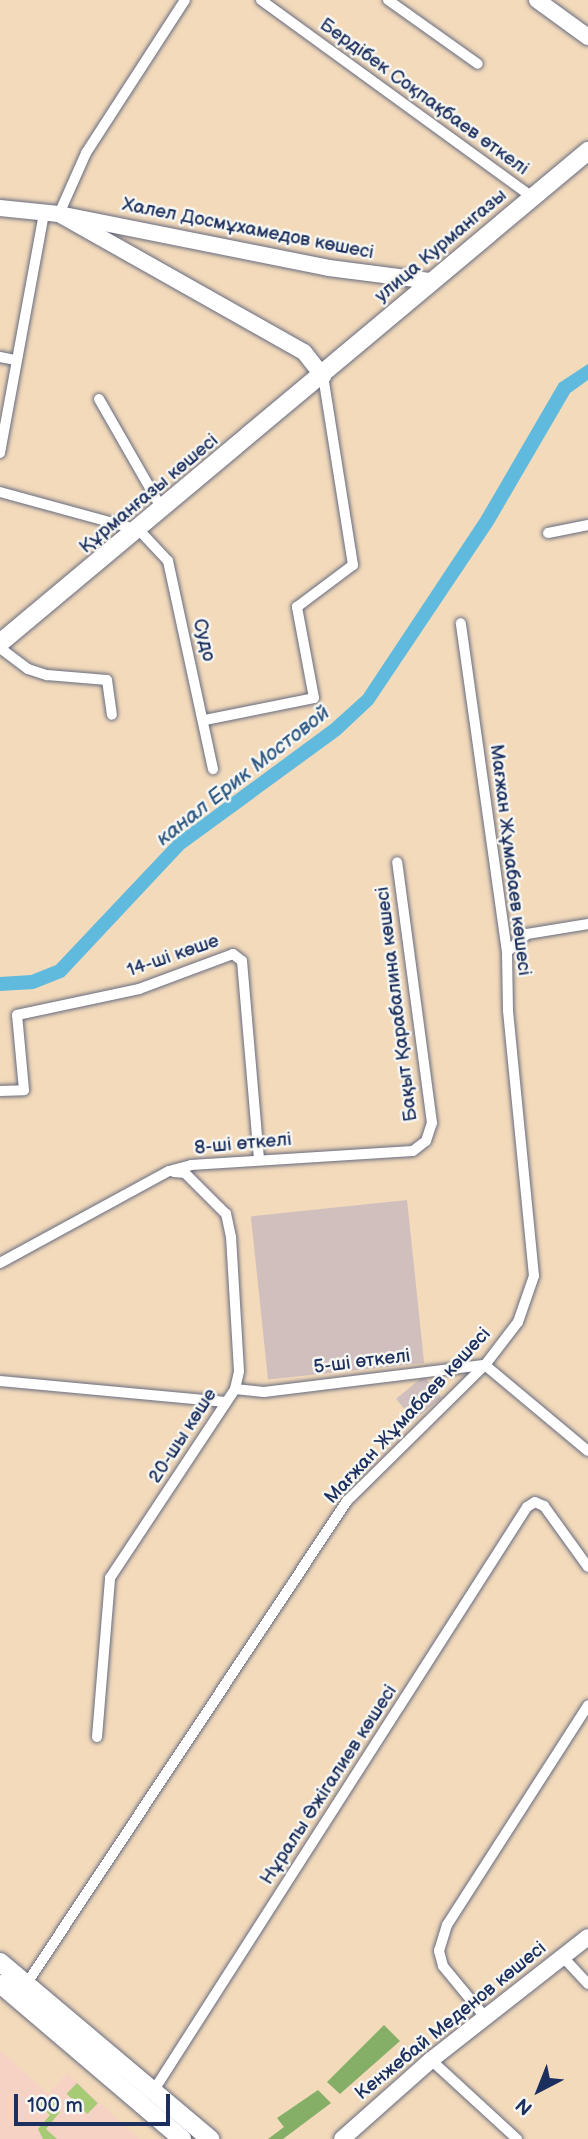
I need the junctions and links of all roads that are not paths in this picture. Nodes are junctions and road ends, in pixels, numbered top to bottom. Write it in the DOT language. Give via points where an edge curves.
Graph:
graph roads {
  1 [pos="185,0"];
  2 [pos="261,0"];
  3 [pos="388,0"];
  4 [pos="537,0"];
  5 [pos="588,37"];
  6 [pos="478,64"];
  7 [pos="588,151"];
  8 [pos="532,197"];
  9 [pos="0,208"];
  10 [pos="52,214"];
  11 [pos="431,281"];
  12 [pos="0,357"];
  13 [pos="15,360"];
  14 [pos="323,376"];
  15 [pos="99,399"];
  16 [pos="0,453"];
  17 [pos="0,492"];
  18 [pos="162,509"];
  19 [pos="588,525"];
  20 [pos="139,530"];
  21 [pos="548,533"];
  22 [pos="461,623"];
  23 [pos="0,645"];
  24 [pos="112,715"];
  25 [pos="205,720"];
  26 [pos="213,769"];
  27 [pos="397,862"];
  28 [pos="588,924"];
  29 [pos="507,952"];
  30 [pos="0,1091"];
  31 [pos="426,1141"];
  32 [pos="259,1158"];
  33 [pos="169,1171"];
  34 [pos="0,1263"];
  35 [pos="485,1365"];
  36 [pos="0,1381"];
  37 [pos="235,1389"];
  38 [pos="226,1402"];
  39 [pos="588,1451"];
  40 [pos="588,1567"];
  41 [pos="588,1705"];
  42 [pos="97,1737"];
  43 [pos="588,1937"];
  44 [pos="562,1956"];
  45 [pos="0,1962"];
  46 [pos="27,1983"];
  47 [pos="0,1984"];
  48 [pos="588,1984"];
  49 [pos="485,2017"];
  50 [pos="431,2060"];
  51 [pos="154,2090"];
  52 [pos="182,2139"];
  53 [pos="210,2139"];
  54 [pos="342,2139"];
  55 [pos="517,2139"];
  1 -- 10 [label="street"];
  2 -- 8 [label="street, Бердібек Соқпақбаев өткелі"];
  3 -- 6 [label="street"];
  4 -- 5 [label="street"];
  7 -- 8 [label="main road, улица Курмангазы"];
  8 -- 11 [label="main road, улица Курмангазы"];
  9 -- 10 [label="street, Халел Досмұхамедов көшесі"];
  10 -- 11 [label="street, Халел Досмұхамедов көшесі" via="329,268"];
  10 -- 13 [label="street"];
  10 -- 14 [label="street, Халел Досмұхамедов көшесі" via="304,352"];
  11 -- 14 [label="main road, улица Курмангазы"];
  12 -- 13 [label="street"];
  13 -- 16 [label="street"];
  14 -- 18 [label="main road, Құрманғазы көшесі"];
  14 -- 25 [label="street" via="353,565 297,607 314,698"];
  15 -- 18 [label="street"];
  17 -- 20 [label="street"];
  18 -- 20 [label="main road, Құрманғазы көшесі"];
  19 -- 21 [label="street"];
  20 -- 23 [label="main road, Құрманғазы көшесі"];
  20 -- 25 [label="street, Судо" via="168,561"];
  22 -- 29 [label="street, Мағжан Жұмабаев көшесі"];
  23 -- 24 [label="street" via="28,668 47,675 107,680"];
  25 -- 26 [label="street, Судо"];
  27 -- 31 [label="street, Бақыт Қарабалина көшесі" via="432,1123"];
  28 -- 29 [label="street" via="527,934"];
  29 -- 35 [label="street, Мағжан Жұмабаев көшесі" via="508,1010 534,1276 518,1322"];
  30 -- 32 [label="street, 14-ші көше" via="24,1090 17,1014 139,989 233,954 242,961"];
  31 -- 32 [label="street, 8-ші өткелі" via="413,1151"];
  32 -- 33 [label="street, 8-ші өткелі"];
  33 -- 34 [label="street, 8-ші өткелі"];
  33 -- 37 [label="street, 20-шы көше" via="186,1173 226,1214 239,1370"];
  35 -- 37 [label="street, 5-ші өткелі" via="264,1392"];
  35 -- 39 [label="street"];
  35 -- 46 [label="street, Мағжан Жұмабаев көшесі" via="347,1501"];
  36 -- 38 [label="street"];
  37 -- 38 [label="street, 20-шы көше"];
  38 -- 42 [label="street, 20-шы көше" via="110,1578"];
  40 -- 51 [label="street, Нұралы Әжiгалиев көшесi" via="544,1506 535,1502 527,1507"];
  41 -- 49 [label="street" via="447,1925 439,1951 443,1966"];
  43 -- 44 [label="street, Кенжебай Меденов көшесі"];
  44 -- 48 [label="street"];
  44 -- 49 [label="street, Кенжебай Меденов көшесі"];
  45 -- 46 [label="main road"];
  46 -- 51 [label="main road"];
  47 -- 52 [label="main road"];
  49 -- 50 [label="street, Кенжебай Меденов көшесі"];
  50 -- 54 [label="street, Кенжебай Меденов көшесі"];
  50 -- 55 [label="street"];
  51 -- 53 [label="main road"];
}
